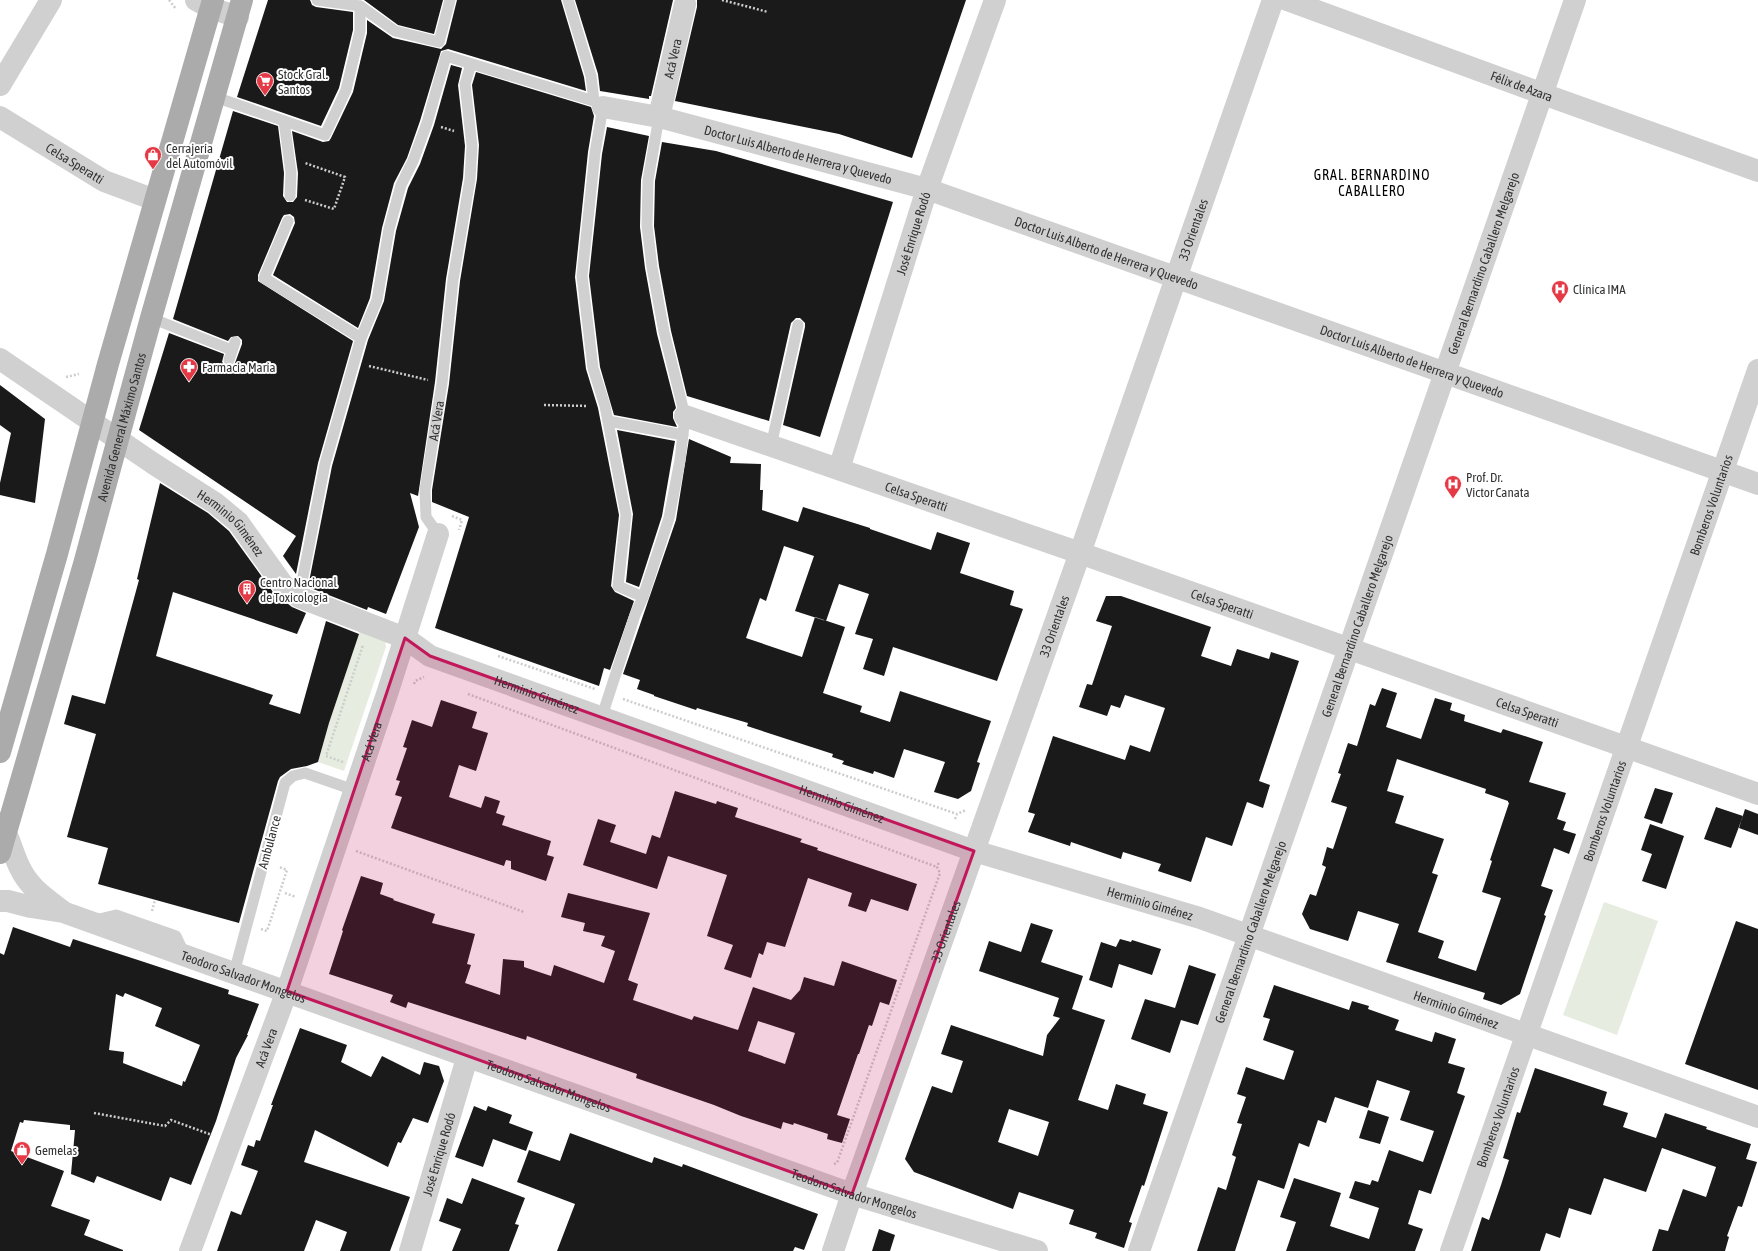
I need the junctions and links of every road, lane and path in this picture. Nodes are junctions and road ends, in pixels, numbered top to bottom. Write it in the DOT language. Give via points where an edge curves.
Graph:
graph roads {
  1 [pos="51,0"];
  2 [pos="317,0"];
  3 [pos="450,0"];
  4 [pos="568,0"];
  5 [pos="722,0"];
  6 [pos="995,0"];
  7 [pos="1272,0"];
  8 [pos="1287,0"];
  9 [pos="1575,0"];
  10 [pos="686,2"];
  11 [pos="207,3"];
  12 [pos="360,6"];
  13 [pos="240,8"];
  14 [pos="768,12"];
  15 [pos="471,64"];
  16 [pos="0,85"];
  17 [pos="1543,94"];
  18 [pos="215,97"];
  19 [pos="598,104"];
  20 [pos="0,117"];
  21 [pos="659,117"];
  22 [pos="284,121"];
  23 [pos="427,123"];
  24 [pos="470,135"];
  25 [pos="289,158"];
  26 [pos="1758,171"];
  27 [pos="927,189"];
  28 [pos="290,196"];
  29 [pos="155,200"];
  30 [pos="288,221"];
  31 [pos="1176,278"];
  32 [pos="150,318"];
  33 [pos="798,325"];
  34 [pos="361,338"];
  35 [pos="232,351"];
  36 [pos="0,359"];
  37 [pos="354,362"];
  38 [pos="1758,370"];
  39 [pos="1446,373"];
  40 [pos="442,383"];
  41 [pos="544,405"];
  42 [pos="605,406"];
  43 [pos="608,421"];
  44 [pos="93,422"];
  45 [pos="684,426"];
  46 [pos="118,440"];
  47 [pos="772,446"];
  48 [pos="839,469"];
  49 [pos="1723,472"];
  50 [pos="1758,484"];
  51 [pos="438,534"];
  52 [pos="1080,553"];
  53 [pos="299,597"];
  54 [pos="643,597"];
  55 [pos="366,637"];
  56 [pos="405,638"];
  57 [pos="1350,649"];
  58 [pos="497,655"];
  59 [pos="28,657"];
  60 [pos="423,678"];
  61 [pos="431,680"];
  62 [pos="460,692"];
  63 [pos="608,694"];
  64 [pos="0,713"];
  65 [pos="602,716"];
  66 [pos="1626,748"];
  67 [pos="0,752"];
  68 [pos="343,762"];
  69 [pos="354,790"];
  70 [pos="1758,794"];
  71 [pos="955,819"];
  72 [pos="3,827"];
  73 [pos="974,850"];
  74 [pos="355,851"];
  75 [pos="0,853"];
  76 [pos="939,862"];
  77 [pos="937,867"];
  78 [pos="281,887"];
  79 [pos="285,892"];
  80 [pos="298,898"];
  81 [pos="156,900"];
  82 [pos="0,901"];
  83 [pos="63,912"];
  84 [pos="524,912"];
  85 [pos="150,914"];
  86 [pos="262,922"];
  87 [pos="1250,936"];
  88 [pos="234,973"];
  89 [pos="287,992"];
  90 [pos="1526,1034"];
  91 [pos="468,1058"];
  92 [pos="94,1113"];
  93 [pos="1758,1117"];
  94 [pos="214,1136"];
  95 [pos="831,1166"];
  96 [pos="852,1194"];
  97 [pos="190,1251"];
  98 [pos="410,1251"];
  99 [pos="833,1251"];
  100 [pos="1038,1251"];
  101 [pos="1139,1251"];
  102 [pos="1451,1251"];
  1 -- 16 [label="street"];
  2 -- 12 [label="lane"];
  3 -- 12 [label="lane" via="439,42 395,31"];
  4 -- 19 [label="lane"];
  5 -- 14 [label="path"];
  6 -- 27 [label="street, José Enrique Rodó"];
  7 -- 31 [label="street, 33 Orientales"];
  8 -- 17 [label="street, Félix de Azara"];
  9 -- 17 [label="street, General Bernardino Caballero Melgarejo"];
  10 -- 21 [label="street, Acá Vera"];
  11 -- 13 [label="street"];
  11 -- 29 [label="main road"];
  12 -- 22 [label="lane" via="360,31 346,90 325,135"];
  13 -- 18 [label="main road, Avenida General Máximo Santos"];
  15 -- 19 [label="lane, Doctor Luis Alberto de Herrera y Quevedo"];
  15 -- 23 [label="lane, Doctor Luis Alberto de Herrera y Quevedo" via="446,56"];
  15 -- 24 [label="lane, Acá Vera" via="465,84"];
  17 -- 26 [label="street, Félix de Azara"];
  17 -- 39 [label="street, General Bernardino Caballero Melgarejo"];
  18 -- 22 [label="lane"];
  18 -- 32 [label="main road, Avenida General Máximo Santos"];
  19 -- 21 [label="street, Doctor Luis Alberto de Herrera y Quevedo"];
  19 -- 42 [label="lane" via="582,276 593,368"];
  20 -- 29 [label="street, Celsa Speratti" via="104,181"];
  21 -- 27 [label="street, Doctor Luis Alberto de Herrera y Quevedo"];
  21 -- 45 [label="lane" via="648,180 647,226 664,332"];
  22 -- 25 [label="lane"];
  23 -- 24 [label="path"];
  23 -- 34 [label="lane" via="401,185 389,230 377,300"];
  24 -- 40 [label="lane, Acá Vera" via="470,179 453,280"];
  25 -- 28 [label="lane"];
  25 -- 28 [label="path" via="345,177 334,209"];
  27 -- 31 [label="street, Doctor Luis Alberto de Herrera y Quevedo"];
  27 -- 48 [label="street, José Enrique Rodó"];
  29 -- 44 [label="main road"];
  30 -- 34 [label="lane" via="264,278"];
  31 -- 39 [label="street, Doctor Luis Alberto de Herrera y Quevedo"];
  31 -- 52 [label="street, 33 Orientales"];
  32 -- 35 [label="lane"];
  32 -- 46 [label="main road, Avenida General Máximo Santos"];
  33 -- 47 [label="lane"];
  34 -- 37 [label="lane"];
  36 -- 44 [label="street, Herminio Giménez"];
  37 -- 40 [label="path"];
  37 -- 53 [label="lane" via="325,464"];
  38 -- 49 [label="street, Bomberos Voluntarios"];
  39 -- 49 [label="street, Doctor Luis Alberto de Herrera y Quevedo"];
  39 -- 57 [label="street, General Bernardino Caballero Melgarejo"];
  40 -- 51 [label="lane, Acá Vera" via="425,490 426,517"];
  41 -- 42 [label="path"];
  42 -- 43 [label="lane"];
  43 -- 45 [label="lane"];
  43 -- 54 [label="lane" via="626,515 618,586"];
  44 -- 46 [label="street, Herminio Giménez"];
  44 -- 59 [label="main road"];
  45 -- 47 [label="street, Celsa Speratti"];
  45 -- 54 [label="lane" via="669,518"];
  46 -- 53 [label="street, Herminio Giménez" via="215,503 238,522 283,585"];
  46 -- 72 [label="main road, Avenida General Máximo Santos"];
  47 -- 48 [label="street, Celsa Speratti"];
  48 -- 52 [label="street, Celsa Speratti"];
  49 -- 50 [label="street, Doctor Luis Alberto de Herrera y Quevedo"];
  49 -- 66 [label="street, Bomberos Voluntarios"];
  51 -- 56 [label="street, Acá Vera"];
  52 -- 57 [label="street, Celsa Speratti"];
  52 -- 73 [label="street, 33 Orientales"];
  53 -- 56 [label="street, Herminio Giménez"];
  54 -- 63 [label="lane"];
  55 -- 68 [label="path" via="326,756"];
  56 -- 65 [label="street, Herminio Giménez" via="430,656"];
  56 -- 69 [label="street, Acá Vera"];
  57 -- 66 [label="street, Celsa Speratti"];
  57 -- 87 [label="street, General Bernardino Caballero Melgarejo"];
  58 -- 63 [label="path, Herminio Giménez"];
  59 -- 64 [label="street" via="12,679"];
  59 -- 67 [label="main road"];
  60 -- 61 [label="path"];
  62 -- 77 [label="path, Herminio Giménez"];
  63 -- 65 [label="lane"];
  63 -- 71 [label="path, Herminio Giménez" via="957,814"];
  65 -- 73 [label="street, Herminio Giménez"];
  66 -- 70 [label="street, Celsa Speratti"];
  66 -- 90 [label="street, Bomberos Voluntarios"];
  69 -- 88 [label="lane, Ambulance" via="304,773 284,783"];
  69 -- 89 [label="street, Acá Vera"];
  72 -- 75 [label="main road, Avenida General Máximo Santos"];
  72 -- 83 [label="street, Teodoro Salvador Mongelos" via="28,881 36,891"];
  73 -- 87 [label="street, Herminio Giménez" via="1200,918"];
  73 -- 96 [label="street, 33 Orientales"];
  74 -- 84 [label="path"];
  76 -- 77 [label="path, 33 Orientales"];
  77 -- 95 [label="path, 33 Orientales" via="940,873 837,1163"];
  78 -- 86 [label="path" via="267,931 260,928"];
  79 -- 80 [label="path"];
  81 -- 85 [label="path"];
  82 -- 83 [label="street, Teodoro Salvador Mongelos"];
  83 -- 88 [label="street, Teodoro Salvador Mongelos"];
  87 -- 90 [label="street, Herminio Giménez"];
  87 -- 101 [label="street, General Bernardino Caballero Melgarejo"];
  88 -- 89 [label="street, Teodoro Salvador Mongelos"];
  89 -- 91 [label="street, Teodoro Salvador Mongelos"];
  89 -- 97 [label="street, Acá Vera"];
  90 -- 93 [label="street, Herminio Giménez"];
  90 -- 102 [label="street, Bomberos Voluntarios"];
  91 -- 96 [label="street, Teodoro Salvador Mongelos"];
  91 -- 98 [label="street, José Enrique Rodó"];
  92 -- 94 [label="path" via="165,1126 171,1120"];
  96 -- 99 [label="street, 33 Orientales"];
  96 -- 100 [label="street, Teodoro Salvador Mongelos"];
}
